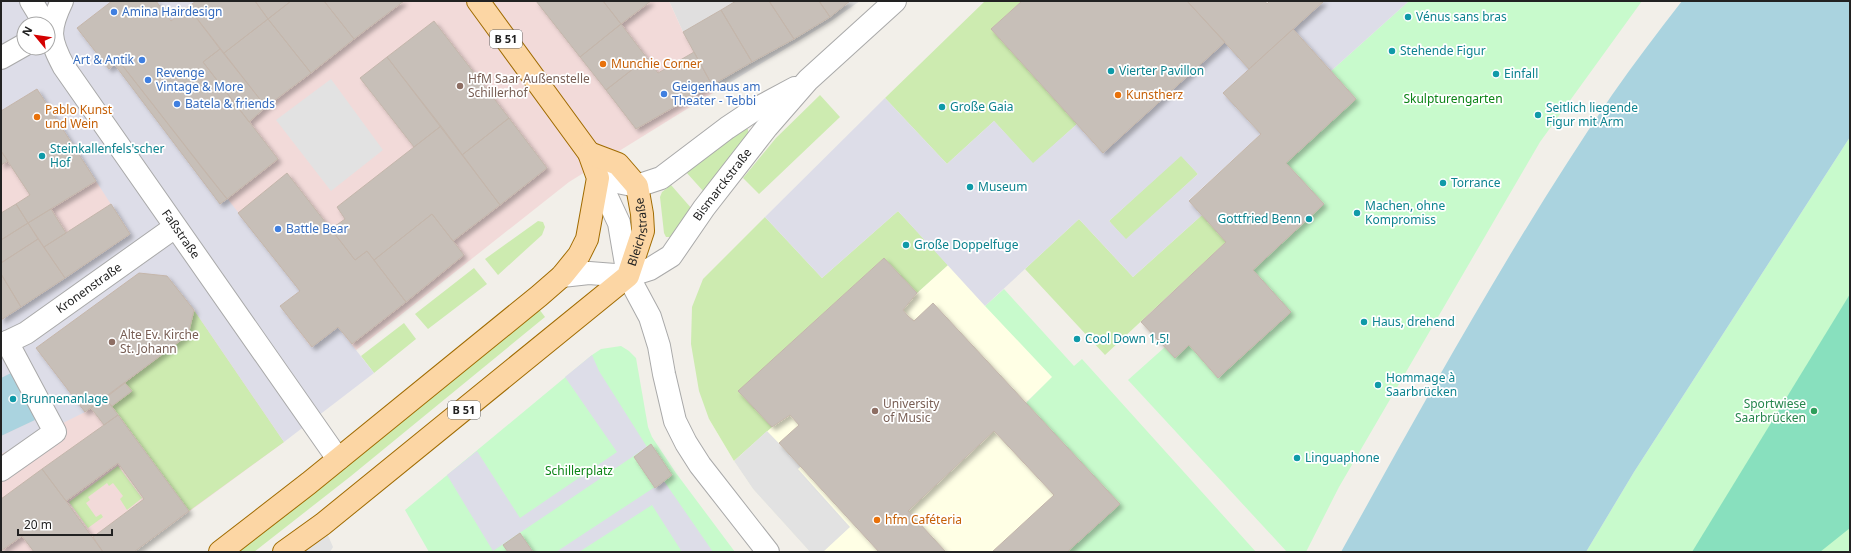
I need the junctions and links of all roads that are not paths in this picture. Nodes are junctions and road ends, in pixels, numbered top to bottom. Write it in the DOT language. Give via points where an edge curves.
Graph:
graph roads {
  1 [pos="31,1"];
  2 [pos="62,1"];
  3 [pos="478,1"];
  4 [pos="895,1"];
  5 [pos="39,16"];
  6 [pos="54,16"];
  7 [pos="16,50"];
  8 [pos="56,53"];
  9 [pos="1,58"];
  10 [pos="808,80"];
  11 [pos="589,153"];
  12 [pos="598,178"];
  13 [pos="637,186"];
  14 [pos="175,227"];
  15 [pos="562,276"];
  16 [pos="628,276"];
  17 [pos="4,343"];
  18 [pos="338,459"];
  19 [pos="1,470"];
  20 [pos="220,552"];
  21 [pos="284,552"];
  22 [pos="768,552"];
  1 -- 5 [label="street"];
  2 -- 6 [label="street, Faßstraße"];
  3 -- 11 [label="main road, B 51"];
  4 -- 10 [label="street, Bismarckstraße"];
  7 -- 9 [label="street"];
  8 -- 14 [label="street, Faßstraße"];
  10 -- 13 [label="street, Bismarckstraße" via="726,128 660,178"];
  10 -- 16 [label="street, Bismarckstraße" via="739,162 671,256 650,269"];
  11 -- 12 [label="main road, B 51"];
  11 -- 13 [label="main road, Bleichstraße" via="618,164"];
  12 -- 13 [label="street, Bleichstraße"];
  12 -- 15 [label="main road" via="587,238 579,255"];
  12 -- 16 [label="street" via="619,223"];
  13 -- 16 [label="main road, Bleichstraße" via="643,231"];
  14 -- 17 [label="street, Kronenstraße" via="26,332"];
  14 -- 18 [label="street, Faßstraße"];
  15 -- 16 [label="street"];
  15 -- 18 [label="main road"];
  16 -- 21 [label="main road, B 51" via="340,510"];
  16 -- 22 [label="street" via="650,317 675,421 686,443 700,466"];
  17 -- 19 [label="street" via="56,432"];
  18 -- 20 [label="main road"];
}
